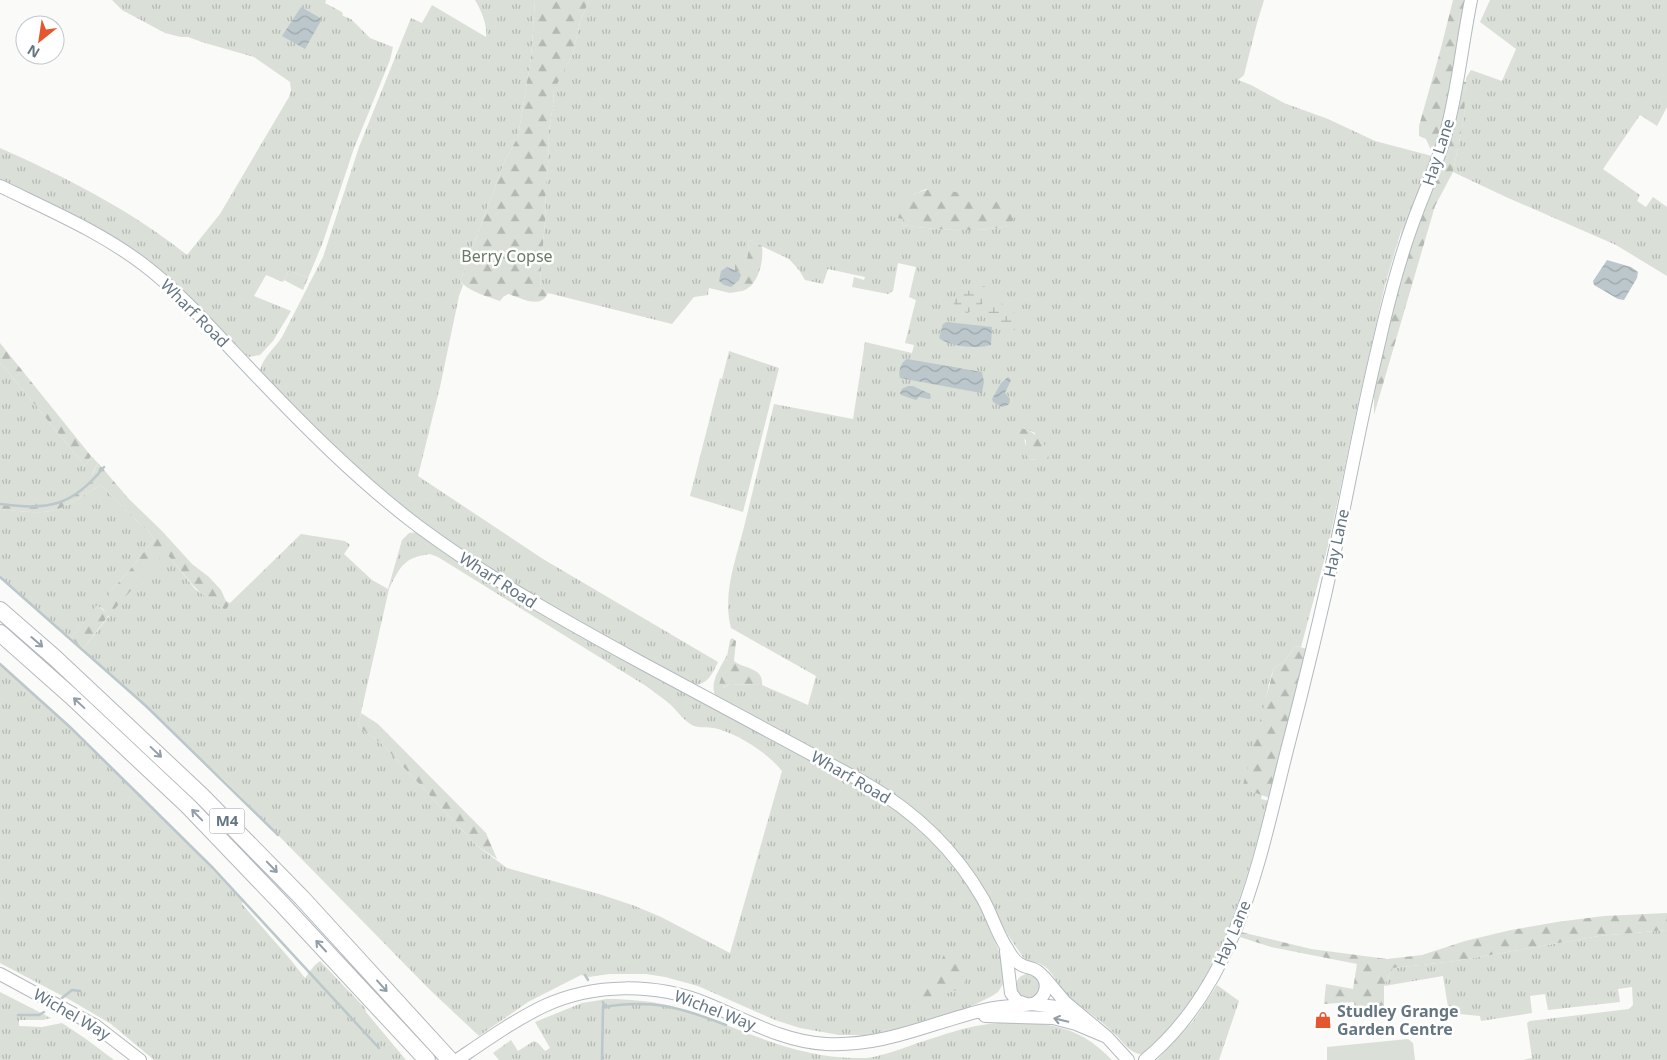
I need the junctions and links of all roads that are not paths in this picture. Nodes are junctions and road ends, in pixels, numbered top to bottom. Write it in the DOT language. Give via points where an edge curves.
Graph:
graph roads {
  1 [pos="1471,0"];
  2 [pos="0,186"];
  3 [pos="0,610"];
  4 [pos="0,633"];
  5 [pos="1005,946"];
  6 [pos="1026,968"];
  7 [pos="0,974"];
  8 [pos="1044,977"];
  9 [pos="1010,984"];
  10 [pos="1028,1004"];
  11 [pos="984,1010"];
  12 [pos="1077,1014"];
  13 [pos="962,1017"];
  14 [pos="1107,1037"];
  15 [pos="426,1059"];
  16 [pos="140,1060"];
  17 [pos="450,1060"];
  18 [pos="457,1060"];
  19 [pos="1128,1060"];
  20 [pos="1145,1060"];
  1 -- 20 [label="street, Hay Lane" via="1446,133 1410,231 1377,348 1311,658 1253,883 1206,990 1178,1029"];
  2 -- 5 [label="street, Wharf Road" via="97,234 153,272 353,471 450,549 536,605 902,806 936,837 959,864 984,901"];
  3 -- 17 [label="highway, M4, one-way" via="202,796 302,898"];
  15 -- 4 [label="highway, M4, one-way" via="188,806"];
  5 -- 6 [label="street, Wharf Road"];
  5 -- 9 [label="street, Wharf Road"];
  6 -- 8 [label="street, Wharf Road"];
  6 -- 9 [label="street" via="1015,973"];
  7 -- 16 [label="street, Wichel Way" via="91,1022"];
  8 -- 10 [label="street" via="1044,995"];
  8 -- 12 [label="street, Wharf Road"];
  9 -- 10 [label="street" via="1015,999"];
  9 -- 11 [label="street, Wichel Way" via="999,1000"];
  10 -- 11 [label="street, Wichel Way"];
  10 -- 12 [label="street, Wharf Road" via="1056,1007"];
  11 -- 13 [label="street, Wichel Way"];
  12 -- 14 [label="street, Wharf Road"];
  14 -- 13 [label="street, one-way" via="1053,1018"];
  13 -- 18 [label="street, Wichel Way" via="875,1042 824,1044 783,1036 684,996 649,989 612,989 588,992 544,1006"];
  14 -- 19 [label="street, Wharf Road"];
}
